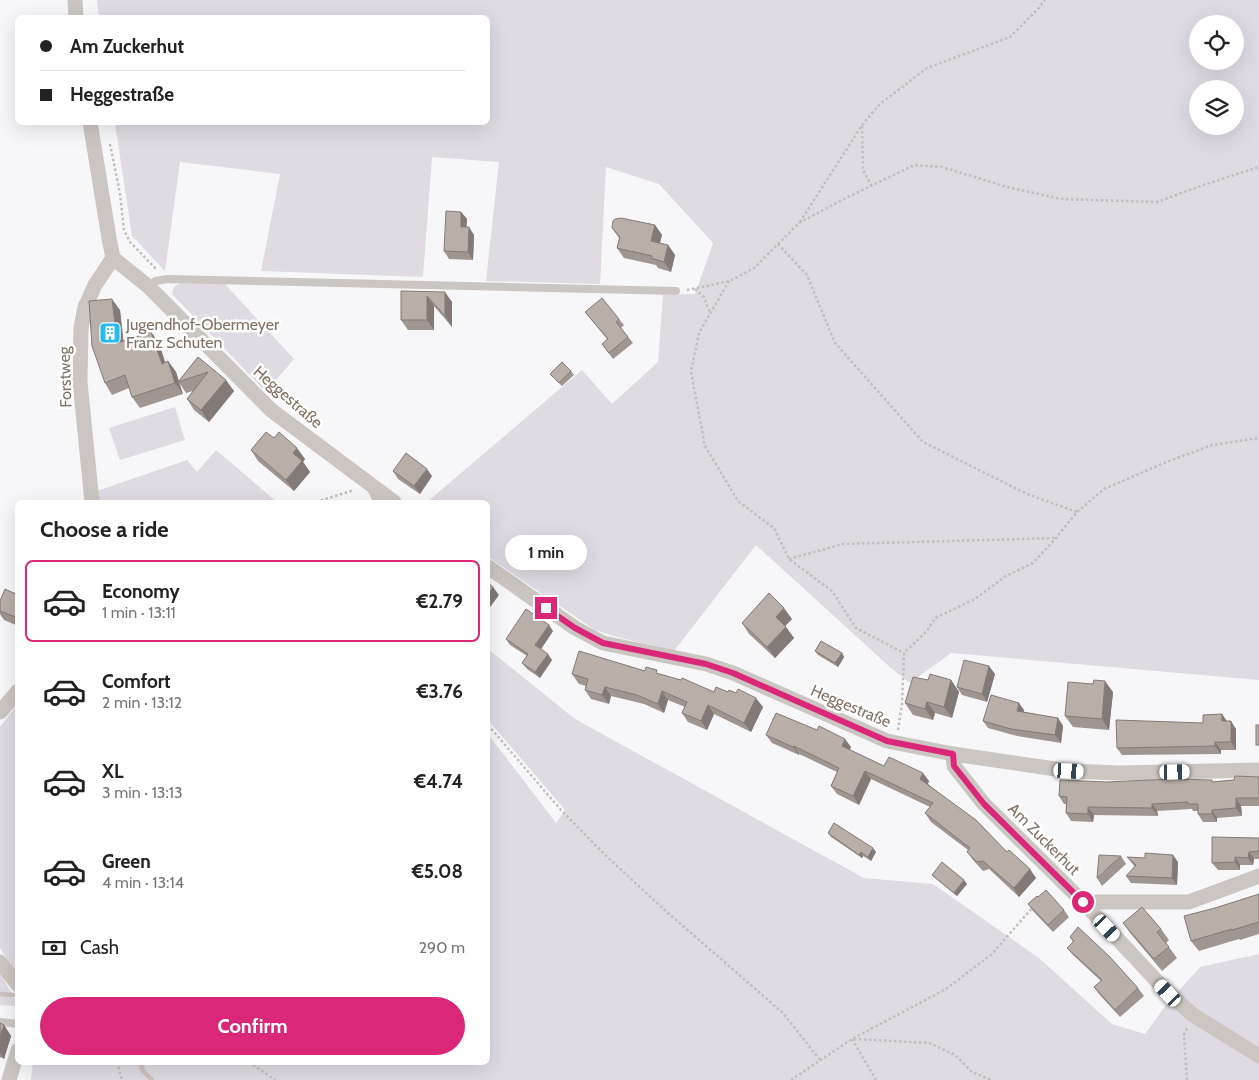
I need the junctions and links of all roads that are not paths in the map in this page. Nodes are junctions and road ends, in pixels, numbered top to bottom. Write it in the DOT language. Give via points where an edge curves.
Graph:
graph roads {
  1 [pos="75,0"];
  2 [pos="76,15"];
  3 [pos="90,125"];
  4 [pos="113,258"];
  5 [pos="149,287"];
  6 [pos="676,291"];
  7 [pos="370,485"];
  8 [pos="92,500"];
  9 [pos="377,500"];
  10 [pos="391,500"];
  11 [pos="490,569"];
  12 [pos="15,694"];
  13 [pos="0,712"];
  14 [pos="953,754"];
  15 [pos="1259,770"];
  16 [pos="1259,876"];
  17 [pos="1083,902"];
  18 [pos="0,962"];
  19 [pos="15,981"];
  20 [pos="0,1022"];
  21 [pos="15,1024"];
  22 [pos="1259,1056"];
  23 [pos="15,1060"];
  24 [pos="9,1080"];
  1 -- 2 [label="street"];
  3 -- 4 [label="street"];
  4 -- 5 [label="street, Heggestraße"];
  4 -- 8 [label="street, Forstweg" via="95,285 85,307 81,328 80,382"];
  5 -- 6 [label="lane" via="155,281 168,279"];
  5 -- 7 [label="street, Heggestraße" via="271,410"];
  7 -- 9 [label="lane"];
  7 -- 10 [label="street, Heggestraße"];
  11 -- 14 [label="street, Heggestraße" via="575,628 603,643 706,664 879,738"];
  12 -- 13 [label="street"];
  14 -- 15 [label="street, Heggestraße" via="1069,771"];
  14 -- 17 [label="street, Am Zuckerhut" via="954,766 984,804"];
  16 -- 17 [label="street" via="1189,902"];
  17 -- 22 [label="street, Am Zuckerhut" via="1168,993 1193,1015"];
  18 -- 19 [label="street"];
  20 -- 21 [label="lane"];
  23 -- 24 [label="street"];
}
